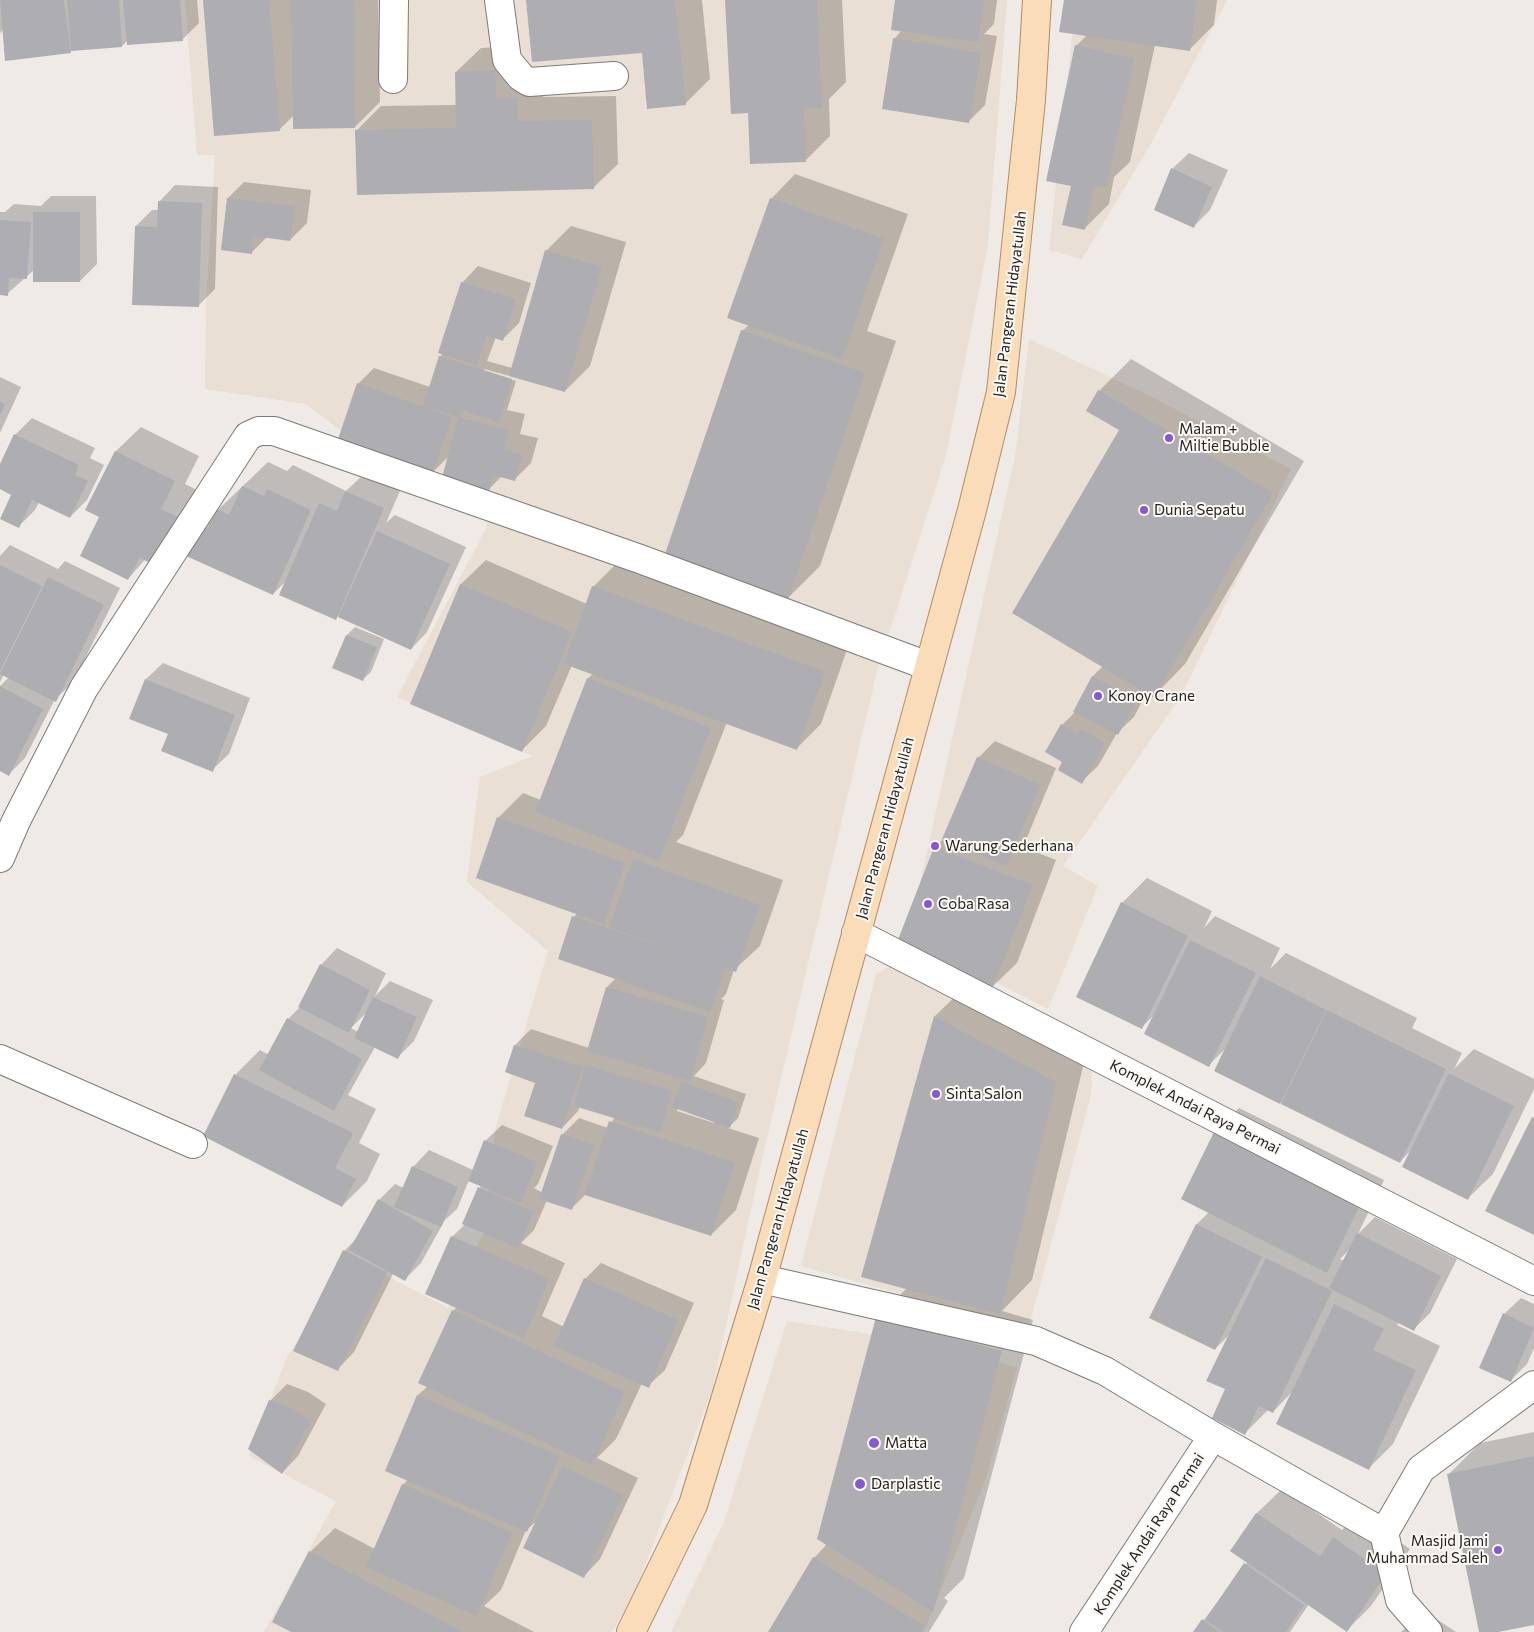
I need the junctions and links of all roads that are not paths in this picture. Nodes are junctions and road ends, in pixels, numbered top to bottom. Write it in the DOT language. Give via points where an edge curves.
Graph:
graph roads {
  1 [pos="394,0"];
  2 [pos="499,0"];
  3 [pos="1037,0"];
  4 [pos="614,76"];
  5 [pos="393,79"];
  6 [pos="928,666"];
  7 [pos="8,818"];
  8 [pos="0,858"];
  9 [pos="856,933"];
  10 [pos="0,1059"];
  11 [pos="193,1144"];
  12 [pos="762,1279"];
  13 [pos="1534,1281"];
  14 [pos="1534,1385"];
  15 [pos="1213,1436"];
  16 [pos="1384,1533"];
  17 [pos="631,1632"];
  18 [pos="1084,1632"];
  19 [pos="1428,1632"];
  1 -- 5 [label="street"];
  2 -- 4 [label="street" via="507,60 521,77 529,82"];
  3 -- 6 [label="main road, Jalan Pangeran Hidayatullah" via="1028,129 1001,392"];
  6 -- 7 [label="street" via="630,556 274,431 259,431 248,436 84,688"];
  6 -- 9 [label="main road, Jalan Pangeran Hidayatullah"];
  7 -- 8 [label="street"];
  9 -- 12 [label="main road, Jalan Pangeran Hidayatullah"];
  9 -- 13 [label="street, Komplek Andai Raya Permai"];
  10 -- 11 [label="street"];
  12 -- 15 [label="street, Komplek Andai Raya Permai" via="1036,1341 1106,1371"];
  12 -- 17 [label="main road, Jalan Pangeran Hidayatullah" via="693,1505"];
  14 -- 16 [label="street" via="1420,1469"];
  15 -- 16 [label="street, Komplek Andai Raya Permai"];
  15 -- 18 [label="street, Komplek Andai Raya Permai"];
  16 -- 19 [label="street" via="1400,1600"];
}
